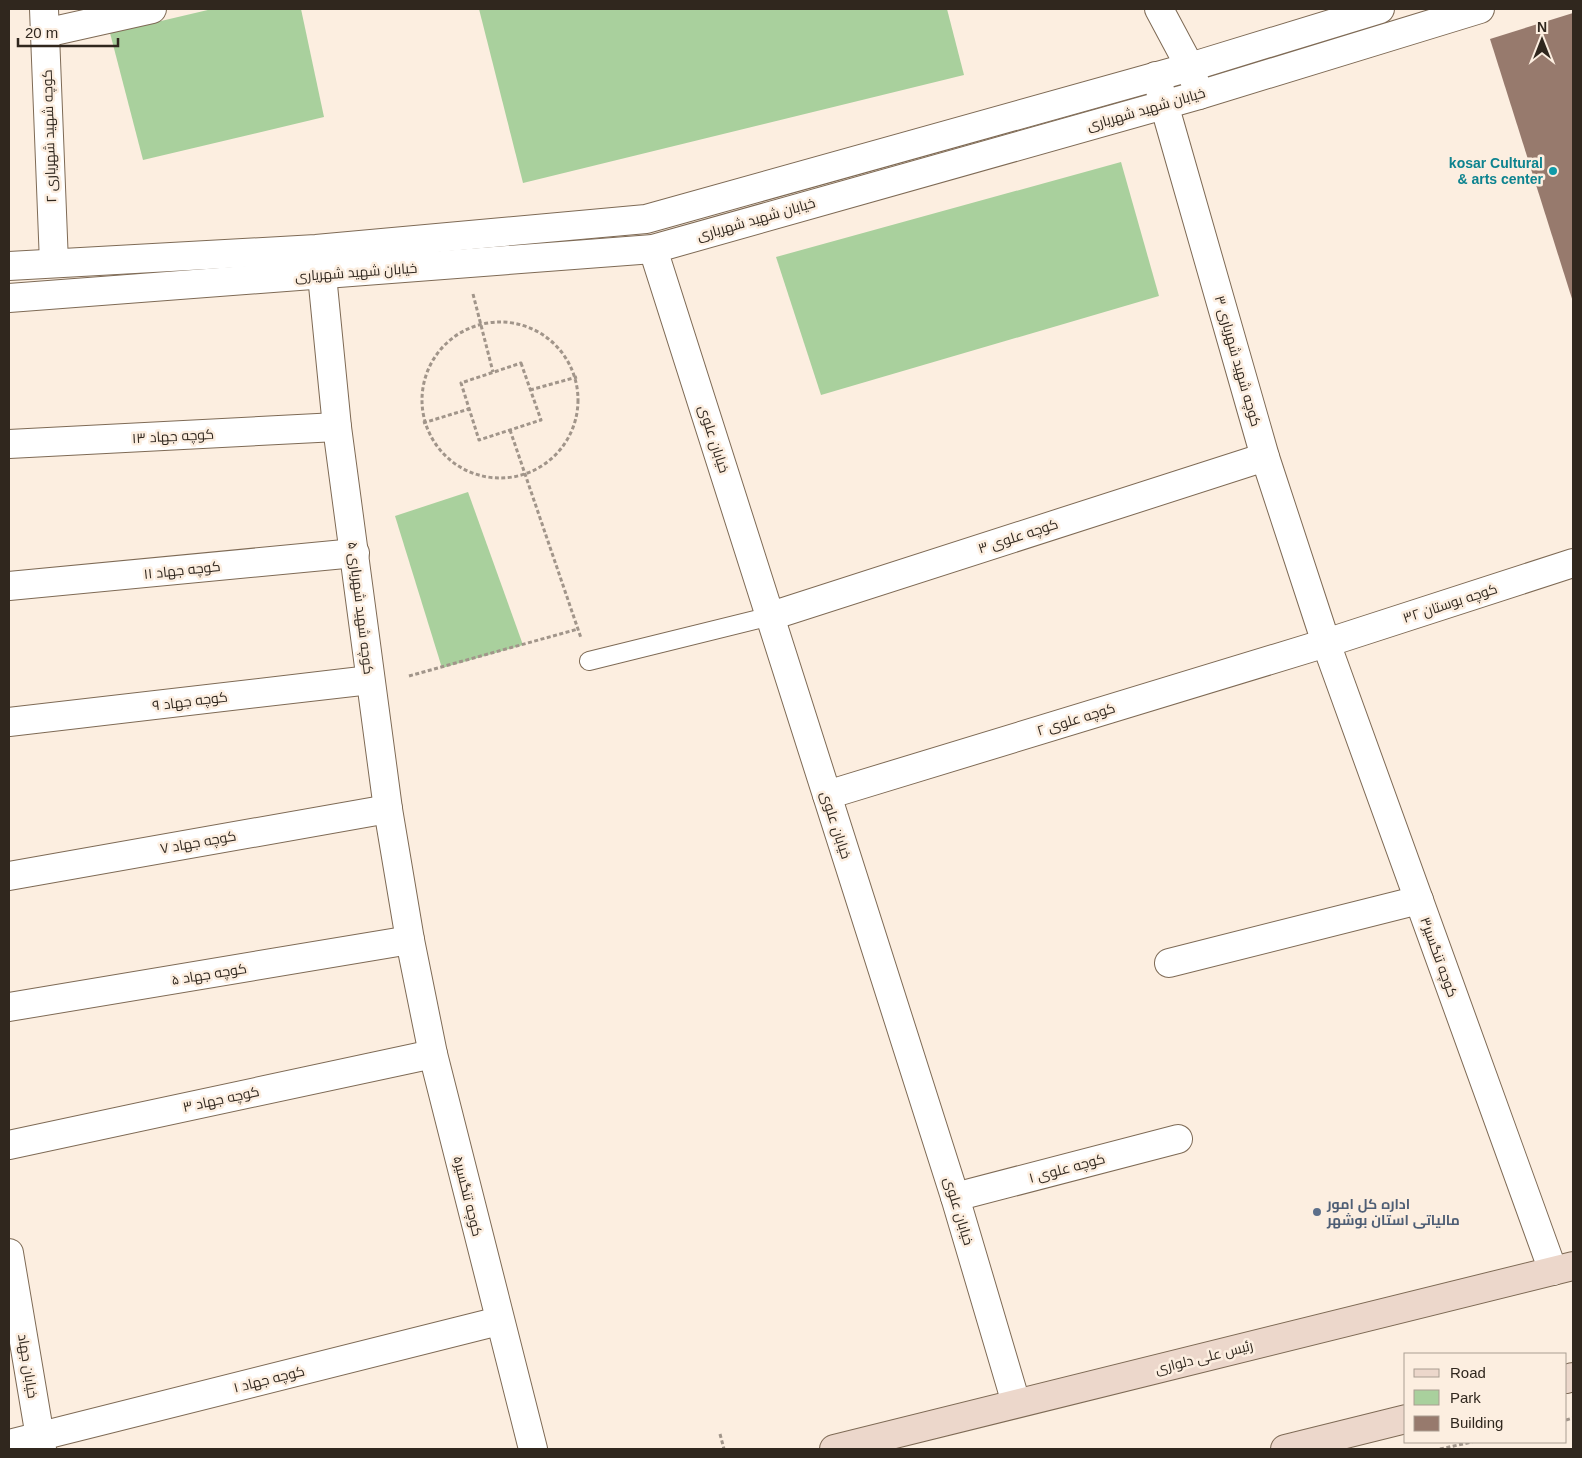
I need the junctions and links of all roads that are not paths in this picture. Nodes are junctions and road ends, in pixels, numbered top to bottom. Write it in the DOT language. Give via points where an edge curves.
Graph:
graph roads {
  1 [pos="152,9"];
  2 [pos="1159,9"];
  3 [pos="1380,9"];
  4 [pos="1480,9"];
  5 [pos="45,21"];
  6 [pos="1190,67"];
  7 [pos="1156,76"];
  8 [pos="1199,95"];
  9 [pos="1164,104"];
  10 [pos="653,249"];
  11 [pos="54,263"];
  12 [pos="9,266"];
  13 [pos="322,275"];
  14 [pos="9,298"];
  15 [pos="337,427"];
  16 [pos="9,444"];
  17 [pos="1265,457"];
  18 [pos="355,553"];
  19 [pos="1573,563"];
  20 [pos="9,586"];
  21 [pos="772,616"];
  22 [pos="1326,644"];
  23 [pos="589,661"];
  24 [pos="370,680"];
  25 [pos="9,722"];
  26 [pos="827,795"];
  27 [pos="388,809"];
  28 [pos="9,876"];
  29 [pos="1419,900"];
  30 [pos="410,940"];
  31 [pos="1169,963"];
  32 [pos="9,1007"];
  33 [pos="433,1054"];
  34 [pos="1178,1139"];
  35 [pos="9,1145"];
  36 [pos="955,1197"];
  37 [pos="9,1253"];
  38 [pos="1563,1269"];
  39 [pos="499,1321"];
  40 [pos="1016,1403"];
  41 [pos="1404,1419"];
  42 [pos="40,1443"];
  43 [pos="9,1444"];
  44 [pos="533,1449"];
  45 [pos="834,1449"];
  46 [pos="1285,1449"];
  1 -- 5 [label="street"];
  2 -- 6 [label="street"];
  3 -- 6 [label="street, خیابان شهید شهریاری"];
  4 -- 8 [label="street, خیابان شهید شهریاری"];
  5 -- 11 [label="street, کوچه شهید شهریاری ۲"];
  6 -- 7 [label="street, خیابان شهید شهریاری"];
  6 -- 8 [label="street"];
  7 -- 9 [label="street, کوچه شهید شهریاری ۳"];
  7 -- 11 [label="street, خیابان شهید شهریاری" via="646,219 316,249"];
  8 -- 9 [label="street, خیابان شهید شهریاری"];
  9 -- 10 [label="street, خیابان شهید شهریاری"];
  9 -- 17 [label="street, کوچه شهید شهریاری ۳"];
  10 -- 13 [label="street, خیابان شهید شهریاری"];
  10 -- 21 [label="street, خیابان علوی"];
  11 -- 12 [label="street, خیابان شهید شهریاری"];
  13 -- 14 [label="street, خیابان شهید شهریاری"];
  13 -- 15 [label="street, کوچه شهید شهریاری ۵"];
  15 -- 16 [label="street, کوچه جهاد ۱۳"];
  15 -- 18 [label="street, کوچه شهید شهریاری ۵"];
  17 -- 21 [label="street, کوچه علوی ۳"];
  17 -- 22 [label="street, کوچه شهید شهریاری ۳"];
  18 -- 20 [label="street, کوچه جهاد ۱۱"];
  18 -- 24 [label="street, کوچه شهید شهریاری ۵"];
  19 -- 22 [label="street, کوچه بوستان ۳۲"];
  21 -- 23 [label="lane"];
  21 -- 26 [label="street, خیابان علوی"];
  22 -- 26 [label="street, کوچه علوی ۲"];
  22 -- 29 [label="street, کوچه تنگسیر۳"];
  24 -- 25 [label="street, کوچه جهاد ۹"];
  24 -- 27 [label="street, کوچه شهید شهریاری ۵"];
  26 -- 36 [label="street, خیابان علوی"];
  27 -- 28 [label="street, کوچه جهاد ۷"];
  27 -- 30 [label="street, کوچه شهید شهریاری ۵"];
  29 -- 31 [label="street"];
  29 -- 38 [label="street, کوچه تنگسیر۳"];
  30 -- 32 [label="street, کوچه جهاد ۵"];
  30 -- 33 [label="street, کوچه تنگسیر۵"];
  33 -- 35 [label="street, کوچه جهاد ۳"];
  33 -- 39 [label="street, کوچه تنگسیر۵"];
  34 -- 36 [label="street, کوچه علوی ۱"];
  36 -- 40 [label="street, خیابان علوی"];
  37 -- 42 [label="street, خیابان جهاد"];
  38 -- 40 [label="main road, رئیس علی دلواری"];
  39 -- 42 [label="street, کوچه جهاد ۱"];
  39 -- 44 [label="street, کوچه تنگسیر۵"];
  40 -- 45 [label="main road, رئیس علی دلواری"];
  41 -- 46 [label="main road"];
  42 -- 43 [label="street, کوچه جهاد ۱"];
}
